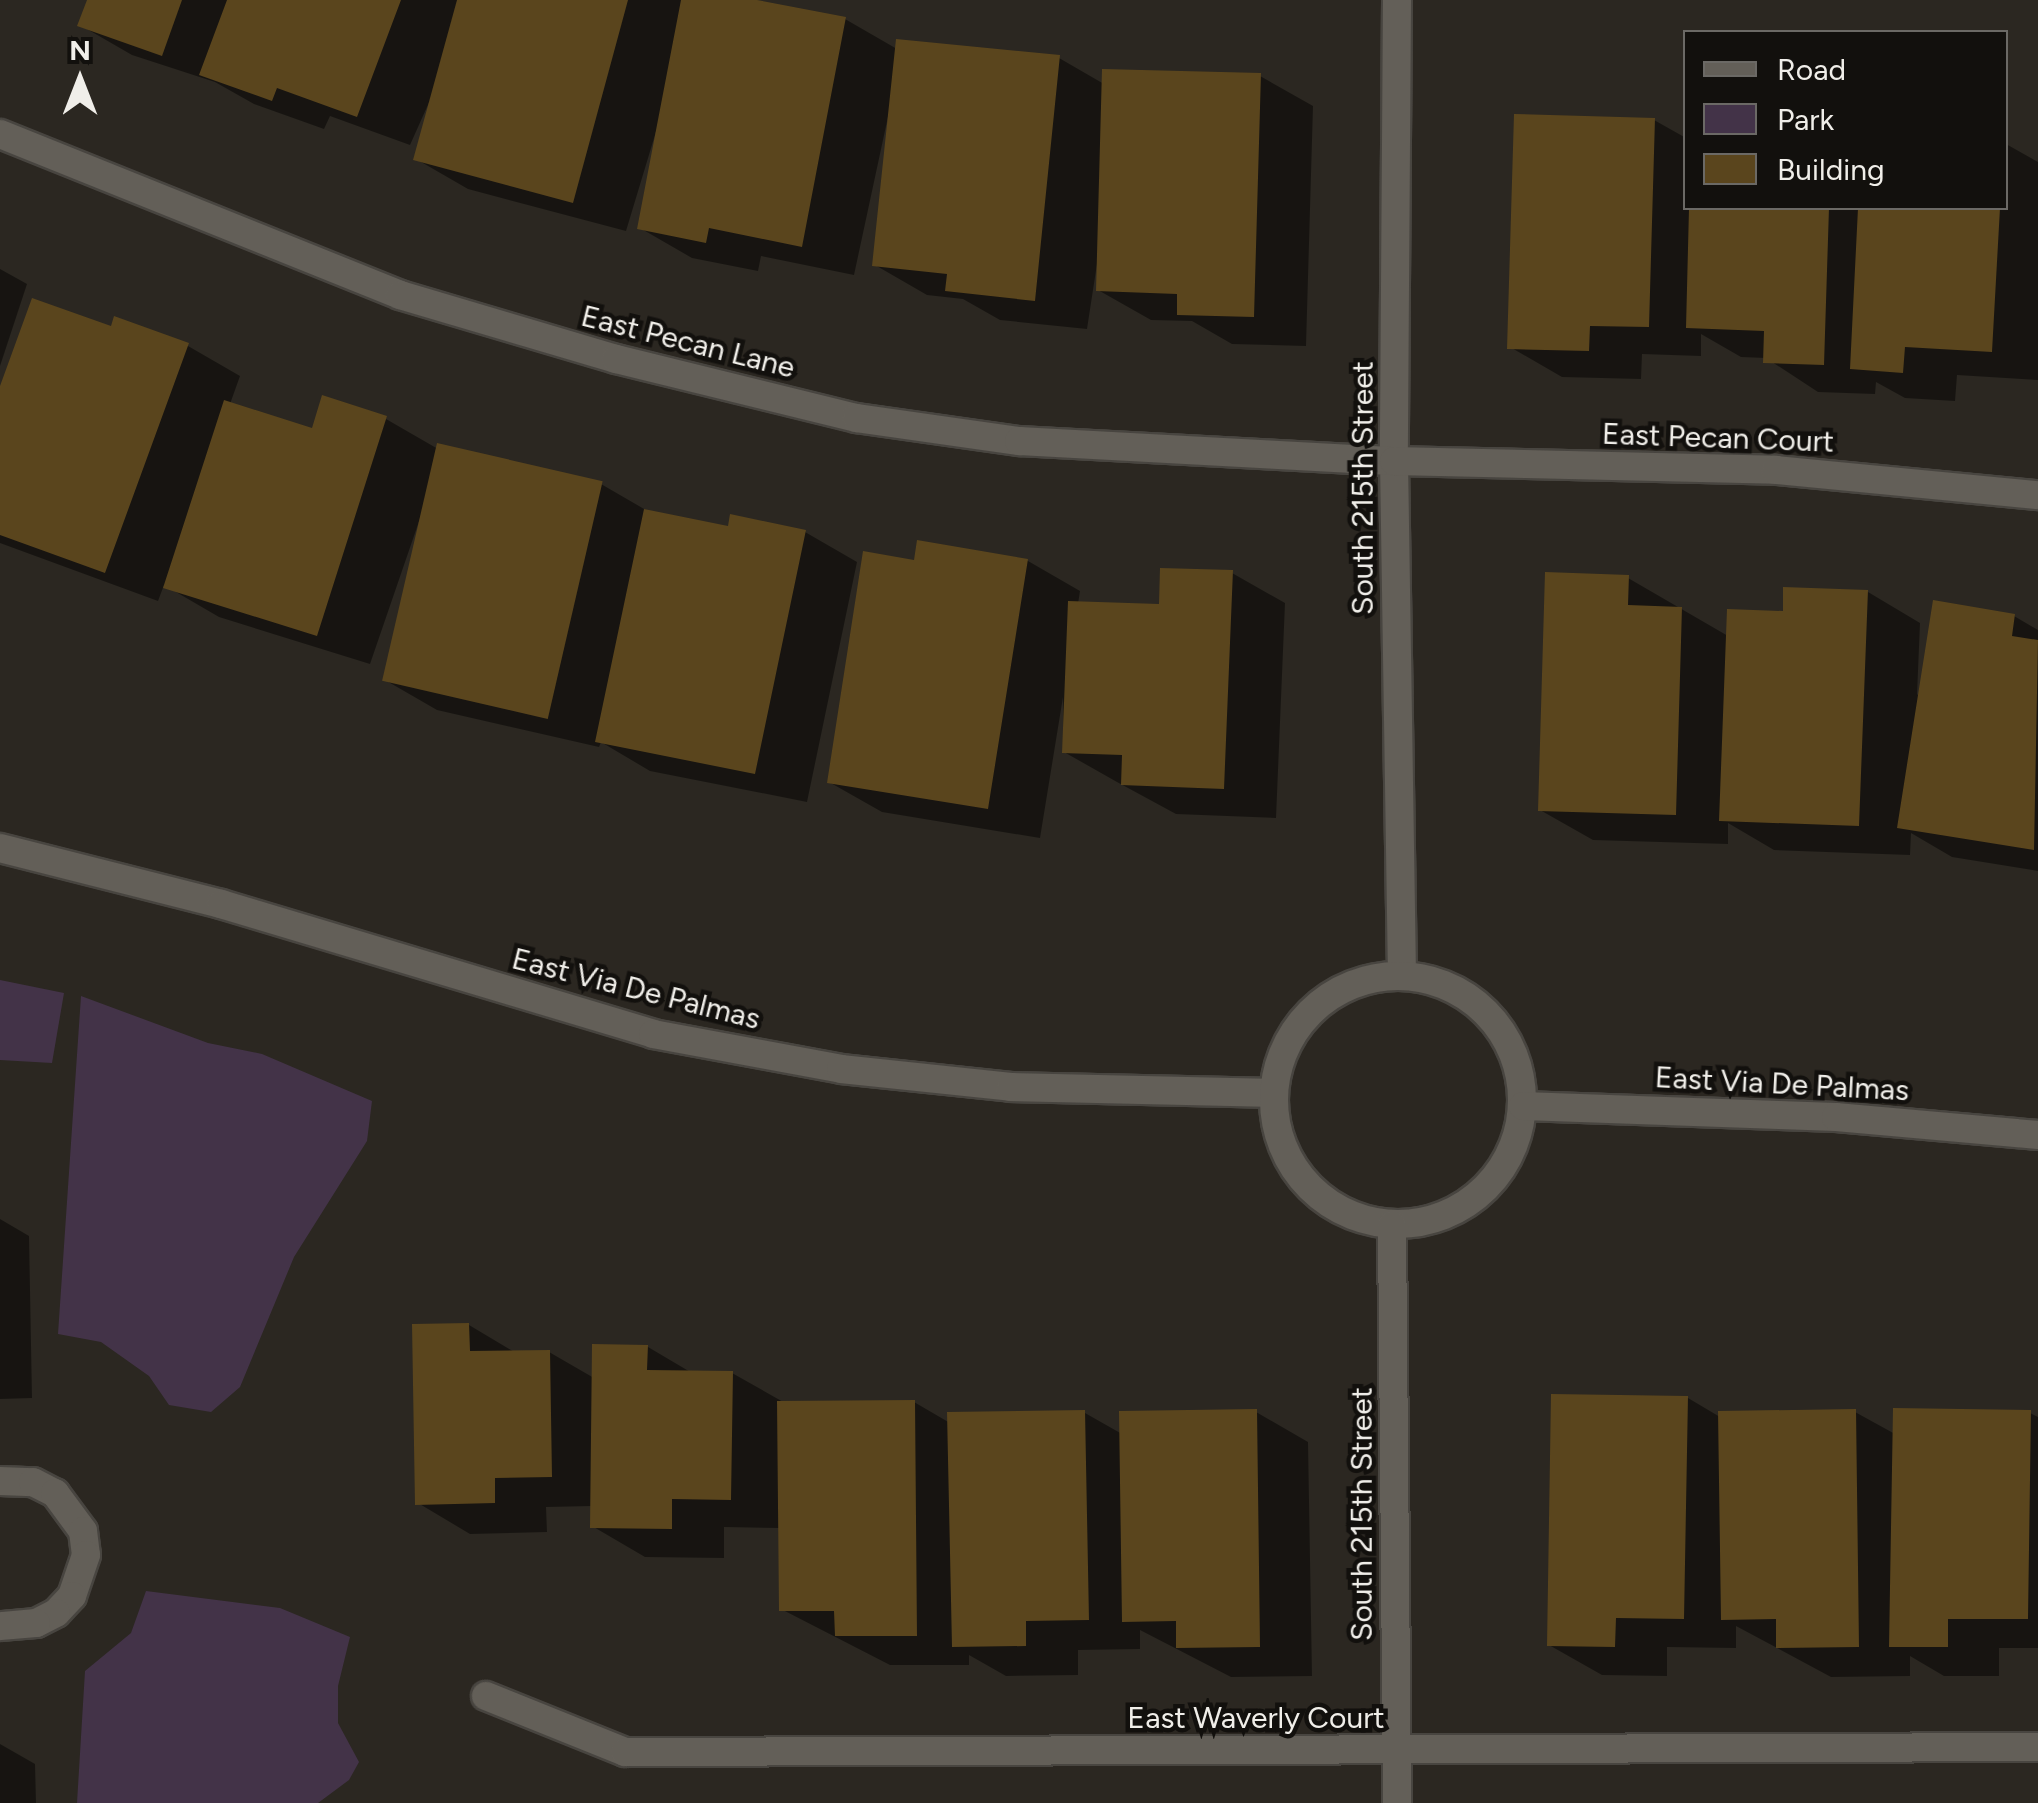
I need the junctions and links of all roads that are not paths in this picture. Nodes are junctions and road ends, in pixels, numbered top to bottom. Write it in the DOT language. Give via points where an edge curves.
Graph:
graph roads {
  1 [pos="1397,0"];
  2 [pos="0,134"];
  3 [pos="1394,461"];
  4 [pos="2038,495"];
  5 [pos="0,848"];
  6 [pos="1402,976"];
  7 [pos="1273,1093"];
  8 [pos="1523,1106"];
  9 [pos="2038,1135"];
  10 [pos="1392,1225"];
  11 [pos="0,1481"];
  12 [pos="0,1626"];
  13 [pos="486,1696"];
  14 [pos="2038,1747"];
  15 [pos="1396,1750"];
  16 [pos="1397,1803"];
  1 -- 3 [label="street, South 215th Street"];
  2 -- 3 [label="street, East Pecan Lane" via="400,294 616,359 857,418 1019,441"];
  3 -- 4 [label="street, East Pecan Court" via="1776,470"];
  3 -- 6 [label="street, South 215th Street"];
  5 -- 7 [label="street, East Via De Palmas" via="221,904 672,1038 842,1069 1011,1087"];
  6 -- 7 [label="street" via="1364,980 1329,996 1300,1022 1281,1056"];
  6 -- 8 [label="street" via="1441,983 1476,1002 1502,1031 1519,1066"];
  7 -- 10 [label="street" via="1276,1132 1292,1168 1336,1207"];
  8 -- 9 [label="street, East Via De Palmas" via="1836,1117"];
  8 -- 10 [label="street" via="1516,1144 1496,1178 1467,1204 1431,1220"];
  10 -- 15 [label="street, South 215th Street"];
  11 -- 12 [label="street" via="33,1482 55,1494 83,1531 86,1555 72,1596 56,1613 36,1624"];
  13 -- 15 [label="street, East Waverly Court" via="625,1752"];
  14 -- 15 [label="street, East Waverly Court"];
  15 -- 16 [label="street, South 215th Street"];
}
